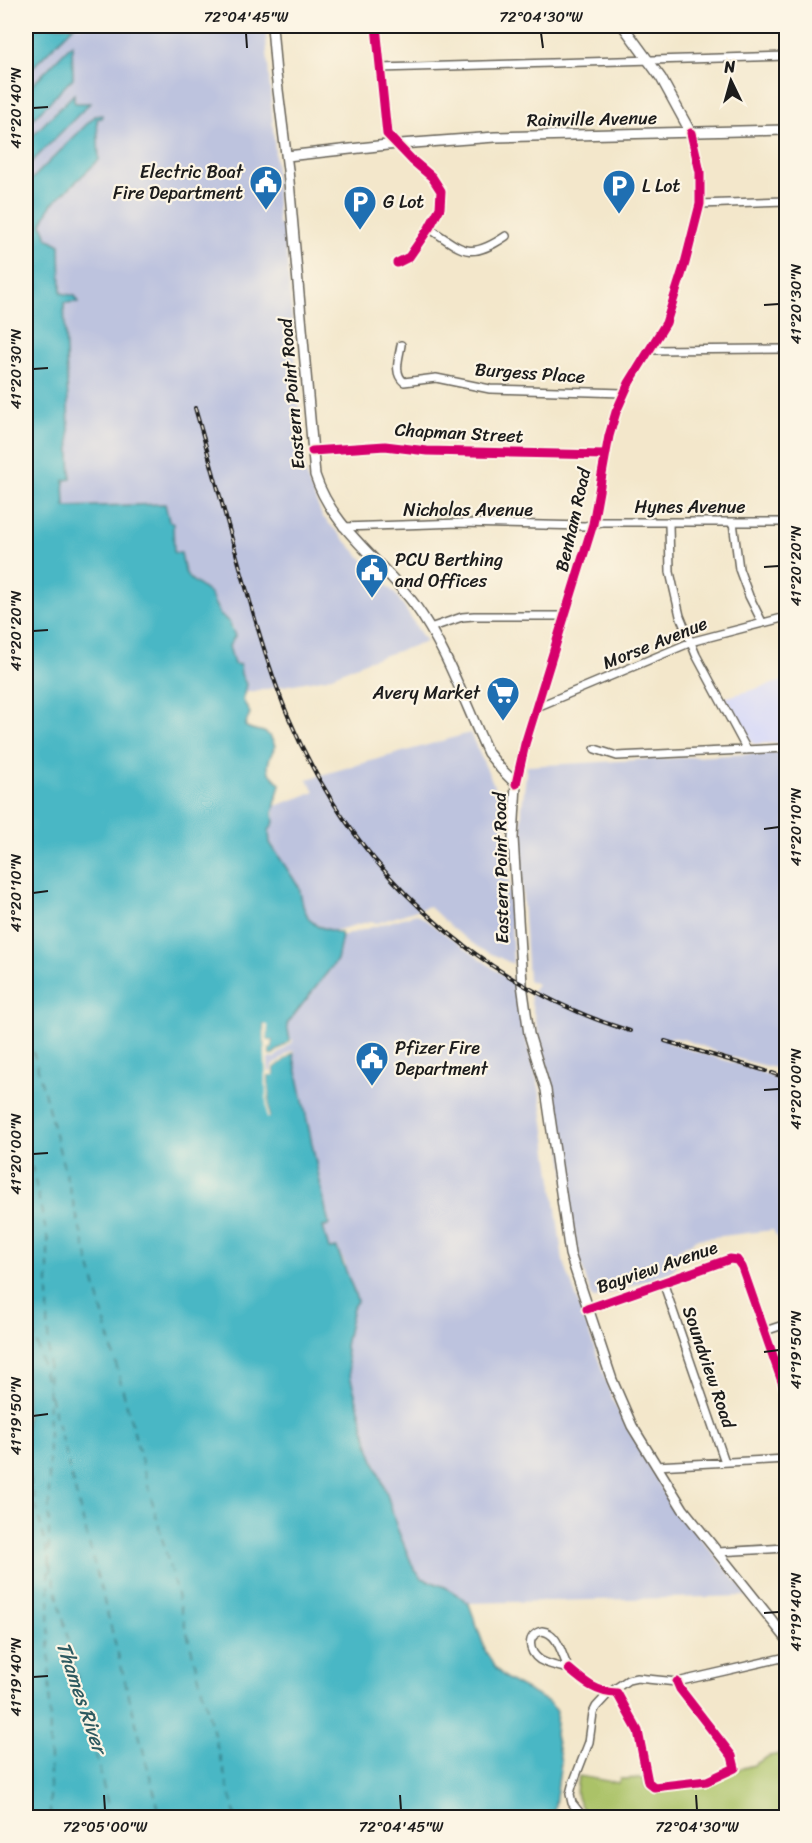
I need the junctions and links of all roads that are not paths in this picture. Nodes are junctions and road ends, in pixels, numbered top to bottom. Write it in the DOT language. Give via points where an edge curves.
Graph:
graph roads {
  1 [pos="272,26"];
  2 [pos="376,26"];
  3 [pos="623,26"];
  4 [pos="786,56"];
  5 [pos="649,61"];
  6 [pos="381,68"];
  7 [pos="786,130"];
  8 [pos="691,133"];
  9 [pos="398,144"];
  10 [pos="287,156"];
  11 [pos="786,201"];
  12 [pos="700,204"];
  13 [pos="429,228"];
  14 [pos="506,236"];
  15 [pos="397,263"];
  16 [pos="401,345"];
  17 [pos="786,349"];
  18 [pos="650,350"];
  19 [pos="623,393"];
  20 [pos="312,451"];
  21 [pos="605,455"];
  22 [pos="733,522"];
  23 [pos="786,522"];
  24 [pos="669,523"];
  25 [pos="593,524"];
  26 [pos="343,527"];
  27 [pos="566,616"];
  28 [pos="786,617"];
  29 [pos="762,622"];
  30 [pos="430,628"];
  31 [pos="691,642"];
  32 [pos="537,706"];
  33 [pos="786,748"];
  34 [pos="595,749"];
  35 [pos="747,750"];
  36 [pos="516,784"];
  37 [pos="663,1282"];
  38 [pos="587,1309"];
  39 [pos="786,1324"];
  40 [pos="765,1331"];
  41 [pos="786,1393"];
  42 [pos="786,1459"];
  43 [pos="725,1462"];
  44 [pos="656,1466"];
  45 [pos="786,1548"];
  46 [pos="718,1552"];
  47 [pos="786,1638"];
  48 [pos="786,1657"];
  49 [pos="569,1669"];
  50 [pos="677,1682"];
  51 [pos="609,1693"];
  52 [pos="584,1818"];
  1 -- 10 [label="main road, Eastern Point Road"];
  2 -- 6 [label="street"];
  3 -- 5 [label="main road, Benham Road"];
  4 -- 5 [label="street"];
  5 -- 6 [label="street"];
  5 -- 8 [label="main road, Benham Road"];
  6 -- 9 [label="street" via="387,134"];
  7 -- 8 [label="main road, Rainville Avenue"];
  8 -- 9 [label="main road, Rainville Avenue" via="495,137"];
  8 -- 12 [label="street, Benham Road" via="700,172"];
  9 -- 10 [label="main road, Rainville Avenue"];
  9 -- 13 [label="street" via="438,184 441,192 440,208"];
  10 -- 20 [label="main road, Eastern Point Road"];
  11 -- 12 [label="street"];
  12 -- 18 [label="street, Benham Road" via="666,323"];
  13 -- 14 [label="street" via="459,248 474,252"];
  13 -- 15 [label="street" via="409,256"];
  16 -- 19 [label="street, Burgess Place" via="397,372 404,382 436,378 490,389"];
  17 -- 18 [label="street"];
  18 -- 19 [label="street, Benham Road"];
  19 -- 21 [label="street, Benham Road"];
  20 -- 21 [label="street, Chapman Street" via="385,446"];
  20 -- 26 [label="main road, Eastern Point Road" via="321,494"];
  21 -- 25 [label="street, Benham Road"];
  22 -- 23 [label="street, Hynes Avenue"];
  22 -- 24 [label="street, Hynes Avenue"];
  22 -- 29 [label="street" via="739,569"];
  24 -- 25 [label="street, Hynes Avenue"];
  24 -- 31 [label="street" via="674,597"];
  25 -- 26 [label="street, Nicholas Avenue"];
  25 -- 27 [label="street, Benham Road"];
  26 -- 30 [label="main road, Eastern Point Road" via="404,591"];
  27 -- 30 [label="street" via="462,617"];
  27 -- 32 [label="street, Benham Road"];
  28 -- 29 [label="street, Morse Avenue"];
  29 -- 31 [label="street, Morse Avenue"];
  30 -- 36 [label="main road, Eastern Point Road" via="488,753"];
  31 -- 32 [label="street, Morse Avenue"];
  31 -- 35 [label="street"];
  32 -- 36 [label="street, Benham Road"];
  33 -- 35 [label="street"];
  34 -- 35 [label="street" via="617,756"];
  36 -- 38 [label="main road, Eastern Point Road" via="513,838 525,1006 546,1090 570,1254"];
  37 -- 38 [label="street, Bayview Avenue"];
  37 -- 40 [label="street, Bayview Avenue" via="737,1260"];
  37 -- 43 [label="street, Soundview Road"];
  38 -- 44 [label="main road, Eastern Point Road" via="621,1403"];
  39 -- 40 [label="street"];
  40 -- 41 [label="street"];
  42 -- 43 [label="street"];
  43 -- 44 [label="street"];
  44 -- 46 [label="main road, Eastern Point Road" via="683,1509"];
  45 -- 46 [label="street"];
  46 -- 47 [label="main road, Eastern Point Road"];
  48 -- 50 [label="street"];
  49 -- 49 [label="street" via="550,1632 536,1632 530,1638 538,1659"];
  49 -- 51 [label="street" via="592,1688"];
  50 -- 51 [label="street" via="637,1678"];
  50 -- 51 [label="street" via="732,1756 732,1770 707,1781 651,1786 633,1720 617,1693"];
  51 -- 52 [label="street" via="593,1713 588,1742 570,1794"];
}
